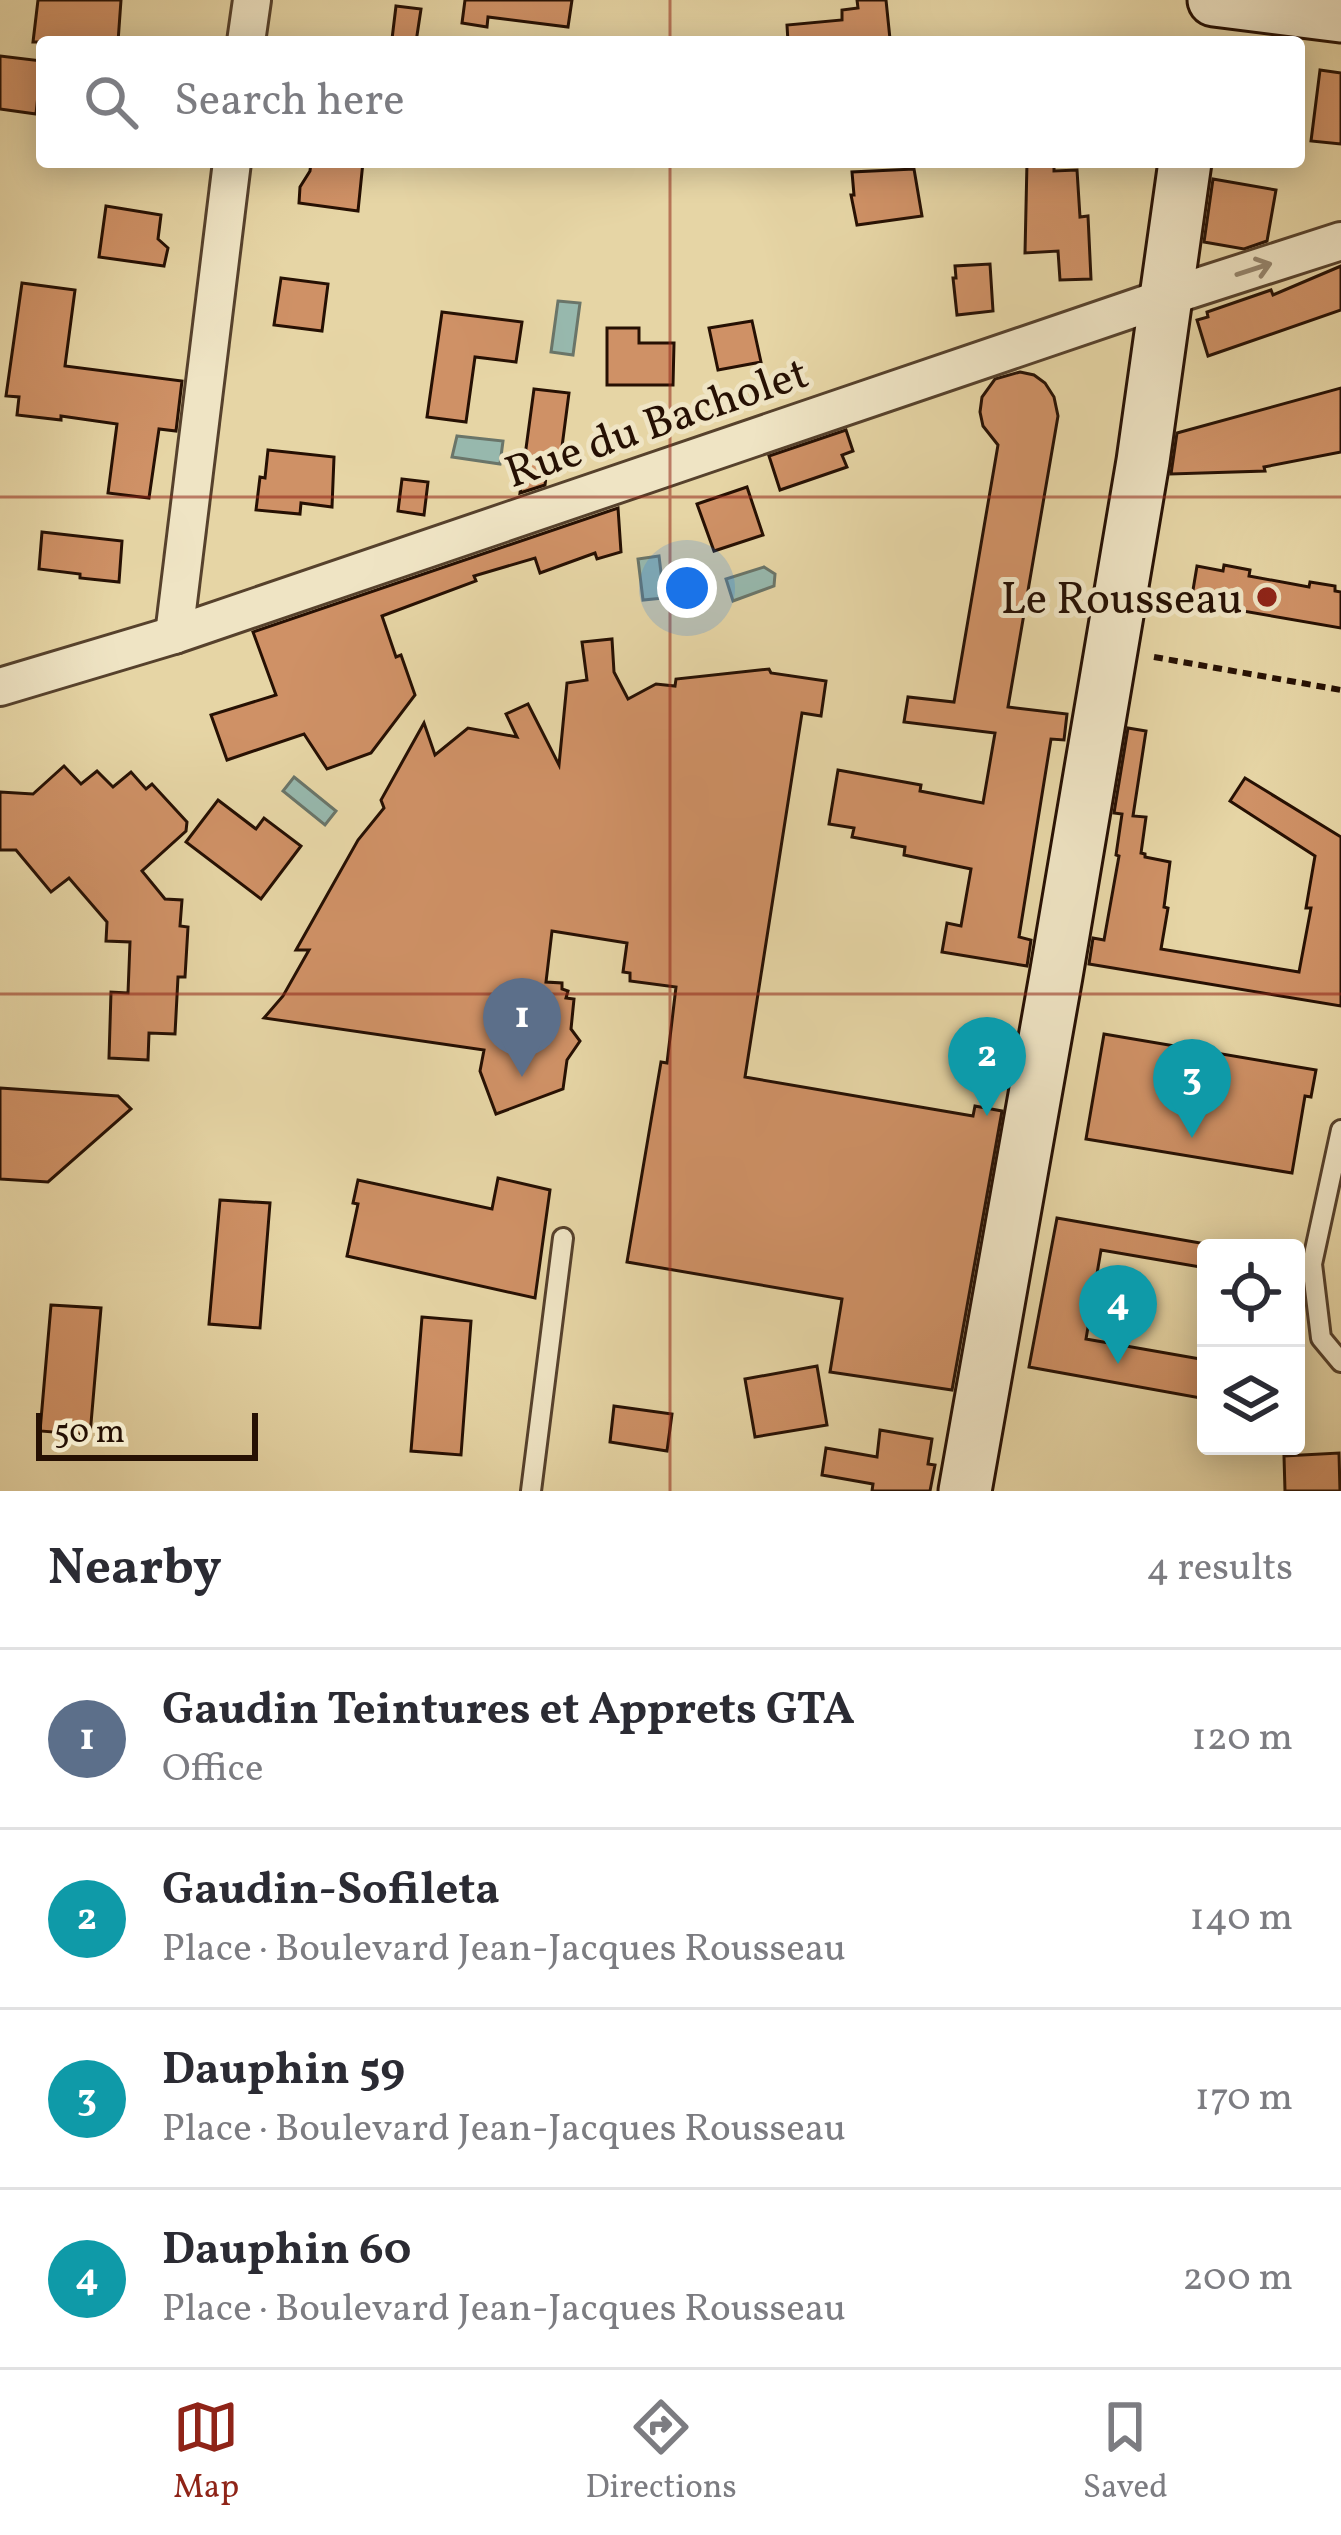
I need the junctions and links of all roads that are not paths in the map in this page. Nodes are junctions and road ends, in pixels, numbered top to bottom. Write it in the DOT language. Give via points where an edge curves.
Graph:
graph roads {
  1 [pos="251,0"];
  2 [pos="1211,0"];
  3 [pos="1341,16"];
  4 [pos="247,36"];
  5 [pos="1202,36"];
  6 [pos="231,168"];
  7 [pos="1184,168"];
  8 [pos="1341,241"];
  9 [pos="1167,297"];
  10 [pos="174,635"];
  11 [pos="0,687"];
  12 [pos="1341,1130"];
  13 [pos="563,1238"];
  14 [pos="1341,1362"];
  15 [pos="531,1491"];
  16 [pos="965,1491"];
  1 -- 4 [label="street"];
  2 -- 3 [label="main road"];
  2 -- 5 [label="main road"];
  6 -- 10 [label="street"];
  7 -- 9 [label="main road"];
  9 -- 8 [label="street, Rue du Bacholet, one-way"];
  9 -- 10 [label="street, Rue du Bacholet"];
  9 -- 16 [label="main road"];
  10 -- 11 [label="street, Rue du Bacholet"];
  12 -- 14 [label="lane" via="1312,1264 1321,1338"];
  13 -- 15 [label="lane"];
}
